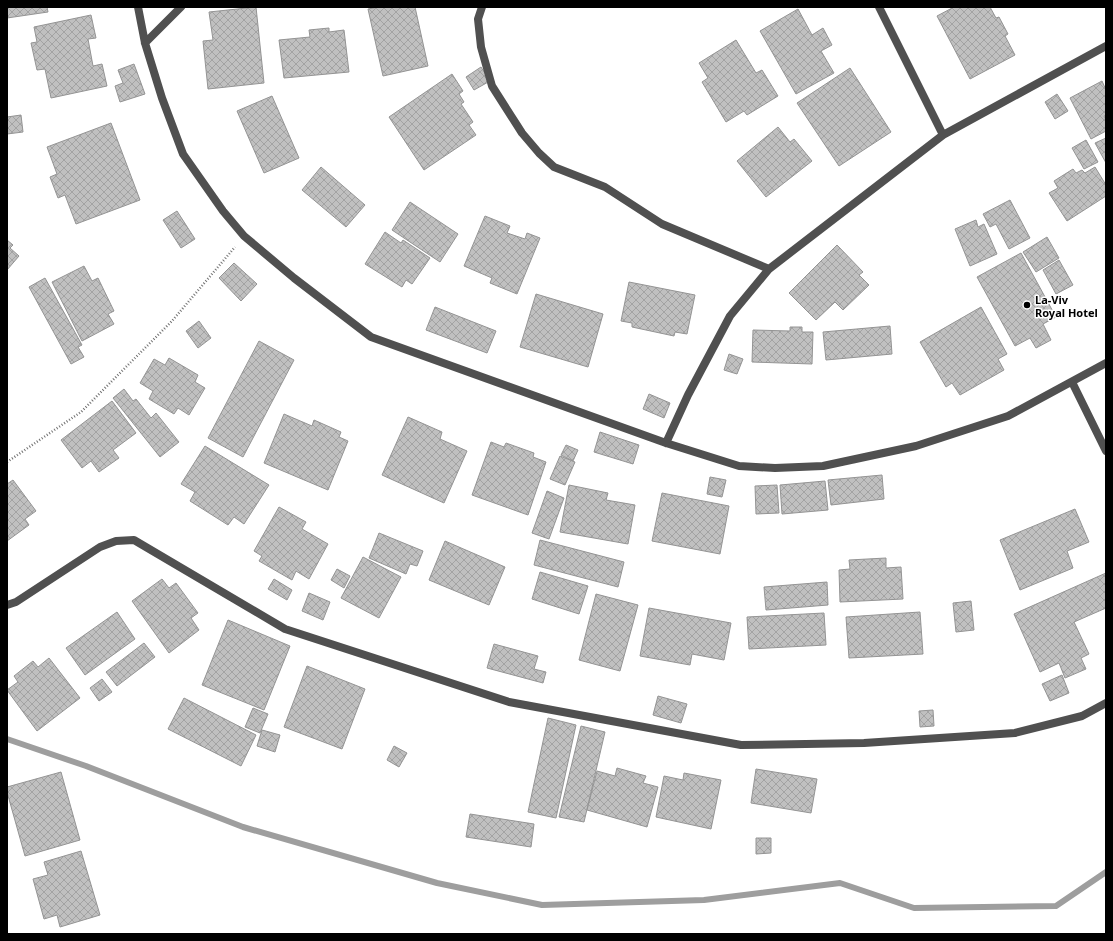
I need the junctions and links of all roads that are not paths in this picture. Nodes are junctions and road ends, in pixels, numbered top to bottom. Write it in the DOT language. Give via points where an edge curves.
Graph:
graph roads {
  1 [pos="138,7"];
  2 [pos="181,7"];
  3 [pos="482,7"];
  4 [pos="879,7"];
  5 [pos="145,43"];
  6 [pos="1106,46"];
  7 [pos="943,135"];
  8 [pos="769,270"];
  9 [pos="1106,363"];
  10 [pos="1072,382"];
  11 [pos="666,443"];
  12 [pos="1106,451"];
  13 [pos="7,605"];
  14 [pos="1106,704"];
  1 -- 5 [label="street"];
  2 -- 5 [label="street"];
  3 -- 8 [label="street" via="478,19 481,46 492,86 522,134 538,154 554,167 605,187 662,224"];
  4 -- 7 [label="street"];
  5 -- 11 [label="street" via="183,154 244,236 294,278 371,337"];
  6 -- 7 [label="street"];
  7 -- 8 [label="street"];
  8 -- 11 [label="street" via="730,316"];
  9 -- 10 [label="street"];
  10 -- 11 [label="street" via="1008,416 916,446 823,466 739,466"];
  10 -- 12 [label="street"];
  13 -- 14 [label="street" via="16,602 100,547 116,541 134,540 285,628 509,702 741,745 864,743 1015,733 1082,716"];
}
